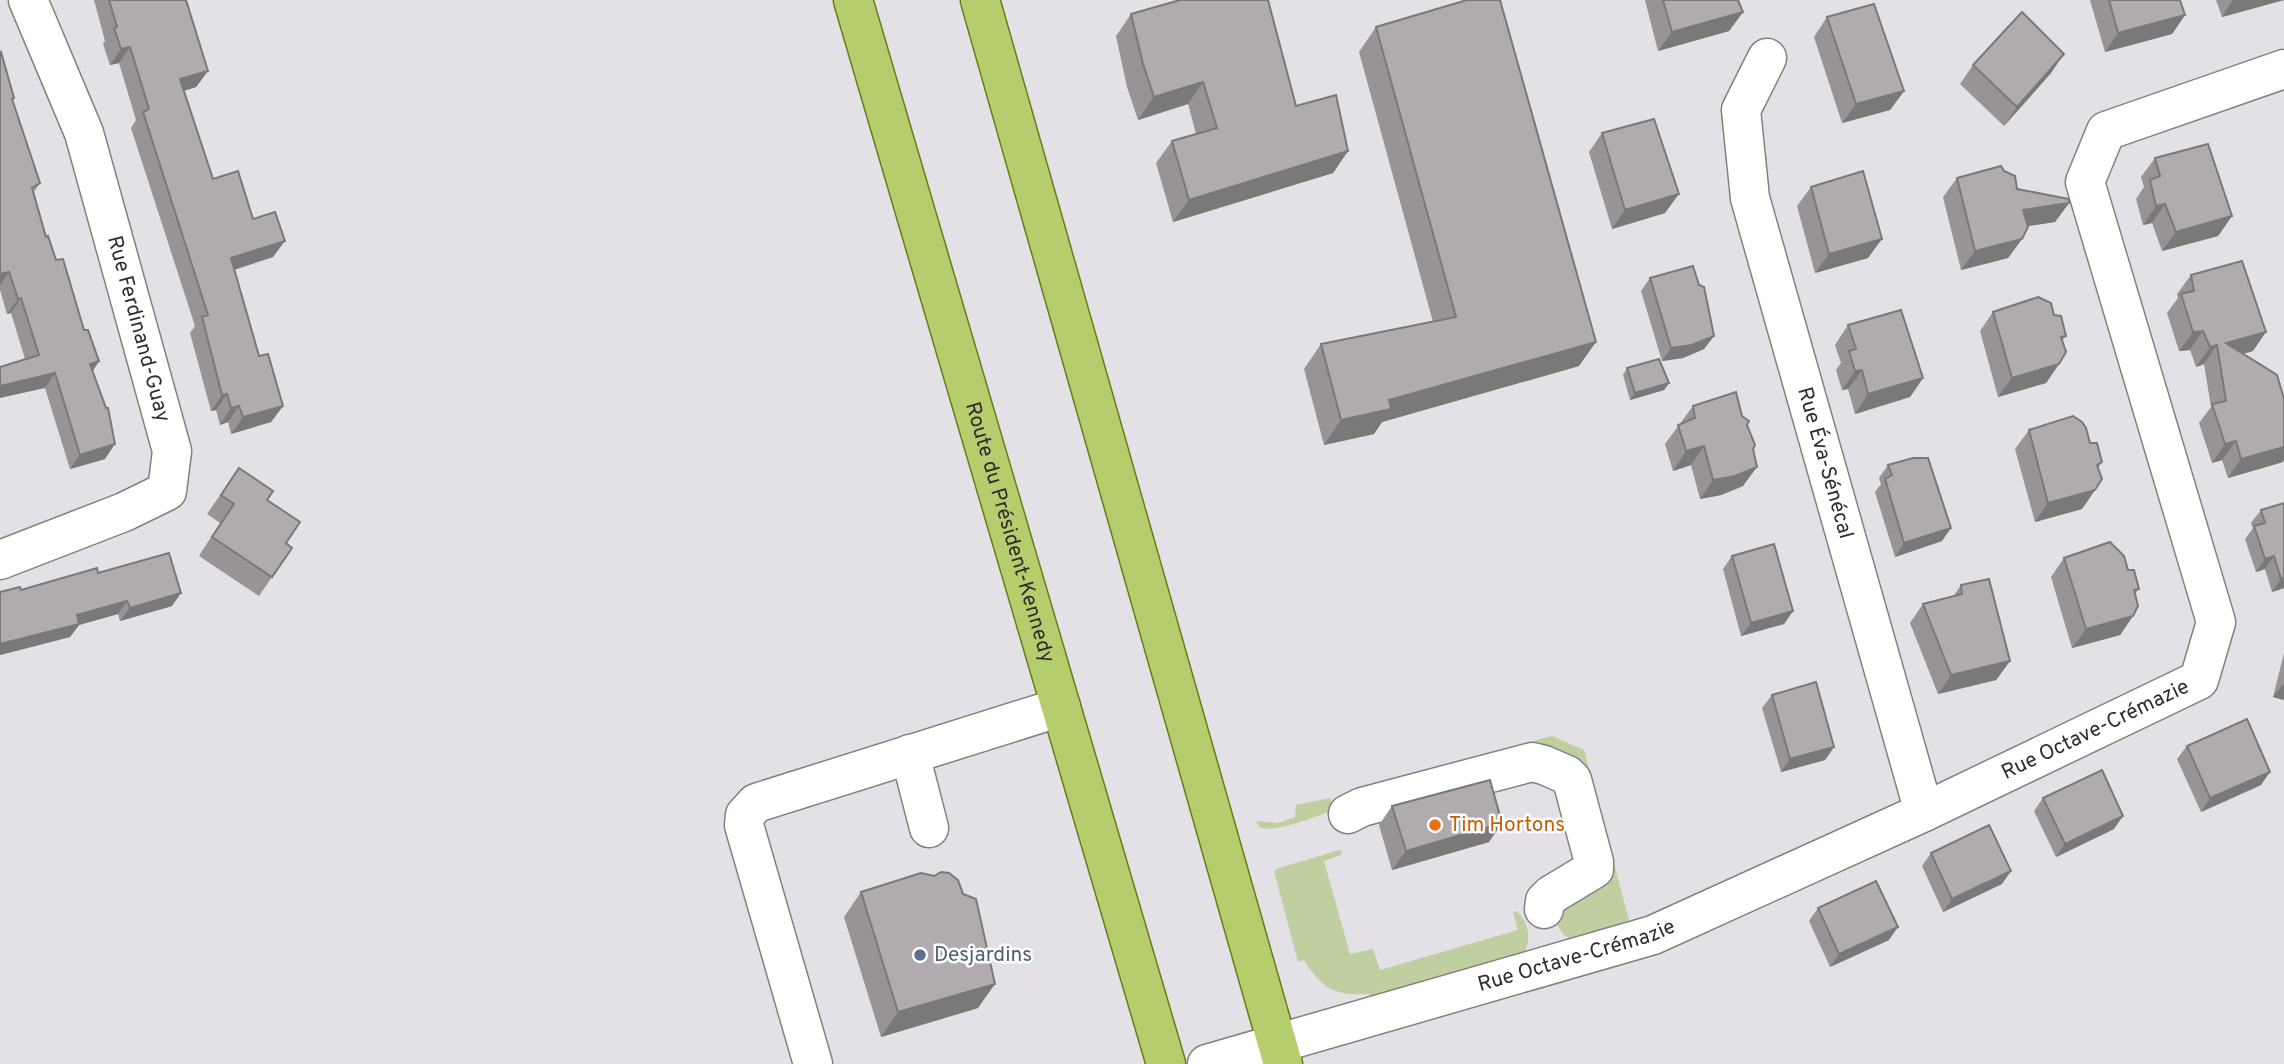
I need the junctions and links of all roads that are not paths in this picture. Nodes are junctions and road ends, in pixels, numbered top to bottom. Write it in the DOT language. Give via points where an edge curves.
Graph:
graph roads {
  1 [pos="28,0"];
  2 [pos="853,0"];
  3 [pos="980,0"];
  4 [pos="1767,58"];
  5 [pos="2284,69"];
  6 [pos="0,560"];
  7 [pos="1061,707"];
  8 [pos="910,754"];
  9 [pos="1924,812"];
  10 [pos="1348,814"];
  11 [pos="929,828"];
  12 [pos="1541,897"];
  13 [pos="1280,1054"];
  14 [pos="813,1064"];
  15 [pos="1166,1064"];
  16 [pos="1207,1064"];
  1 -- 6 [label="street, Rue Ferdinand-Guay" via="84,133 172,451 167,491"];
  2 -- 7 [label="main road, Route du Président-Kennedy"];
  3 -- 13 [label="main road"];
  4 -- 9 [label="street, Rue Éva-Sénécal" via="1741,110 1750,198"];
  5 -- 9 [label="street, Rue Octave-Crémazie" via="2106,131 2085,182 2216,622 2199,680"];
  7 -- 8 [label="street"];
  7 -- 15 [label="main road, Route du Président-Kennedy"];
  8 -- 11 [label="street"];
  8 -- 14 [label="street" via="756,803 745,815 744,825"];
  9 -- 13 [label="street, Rue Octave-Crémazie" via="1653,935"];
  10 -- 12 [label="street" via="1532,762 1544,765 1572,780 1594,869 1545,901"];
  13 -- 16 [label="street, Rue Octave-Crémazie"];
}
